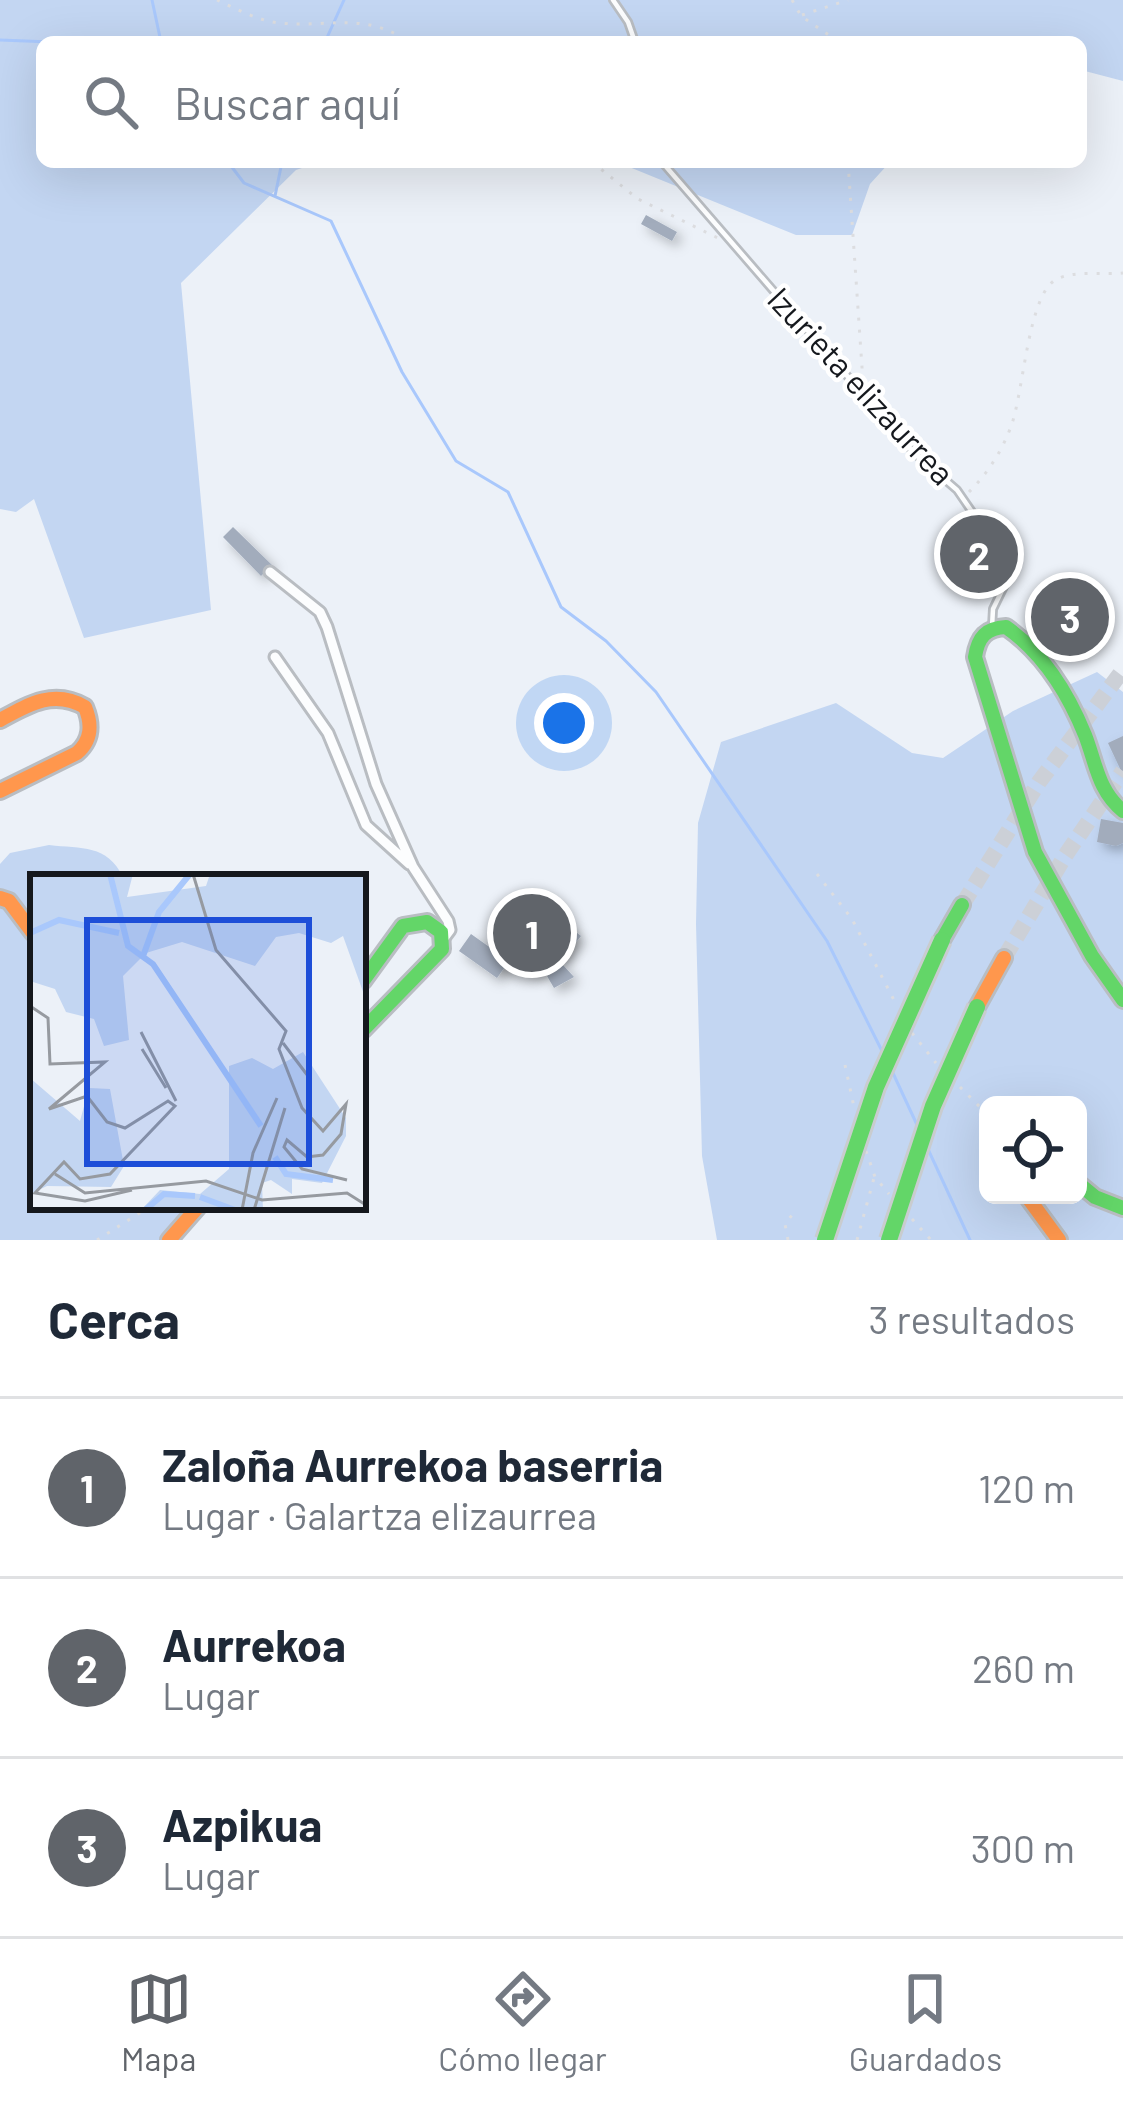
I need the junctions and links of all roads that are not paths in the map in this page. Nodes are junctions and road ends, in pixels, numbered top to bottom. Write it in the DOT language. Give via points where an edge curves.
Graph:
graph roads {
  1 [pos="613,0"];
  2 [pos="632,36"];
  3 [pos="667,168"];
  4 [pos="270,572"];
  5 [pos="992,627"];
  6 [pos="275,657"];
  7 [pos="0,720"];
  8 [pos="0,791"];
  9 [pos="1123,811"];
  10 [pos="413,867"];
  11 [pos="0,898"];
  12 [pos="962,905"];
  13 [pos="30,929"];
  14 [pos="444,938"];
  15 [pos="1004,958"];
  16 [pos="366,977"];
  17 [pos="1123,1000"];
  18 [pos="366,1027"];
  19 [pos="1087,1190"];
  20 [pos="1033,1204"];
  21 [pos="1123,1208"];
  22 [pos="195,1210"];
  23 [pos="169,1240"];
  24 [pos="825,1240"];
  25 [pos="889,1240"];
  26 [pos="1059,1240"];
  1 -- 2 [label="lane"];
  3 -- 5 [label="lane, Izurieta elizaurrea" via="913,452 963,498 1012,570"];
  4 -- 10 [label="street" via="328,627 376,784"];
  5 -- 9 [label="main road" via="1016,633 1040,660 1077,720 1103,793"];
  5 -- 17 [label="main road" via="975,657 1028,833"];
  6 -- 10 [label="street" via="328,733 366,825"];
  7 -- 8 [label="main road" via="61,696 85,707 90,731 85,748"];
  10 -- 14 [label="street" via="448,921"];
  11 -- 13 [label="main road"];
  12 -- 24 [label="main road, bridge" via="877,1082"];
  14 -- 16 [label="main road" via="427,922 403,926"];
  14 -- 18 [label="main road" via="424,971"];
  15 -- 25 [label="main road, bridge" via="933,1106"];
  19 -- 21 [label="main road"];
  20 -- 26 [label="main road"];
  22 -- 23 [label="main road"];
}
